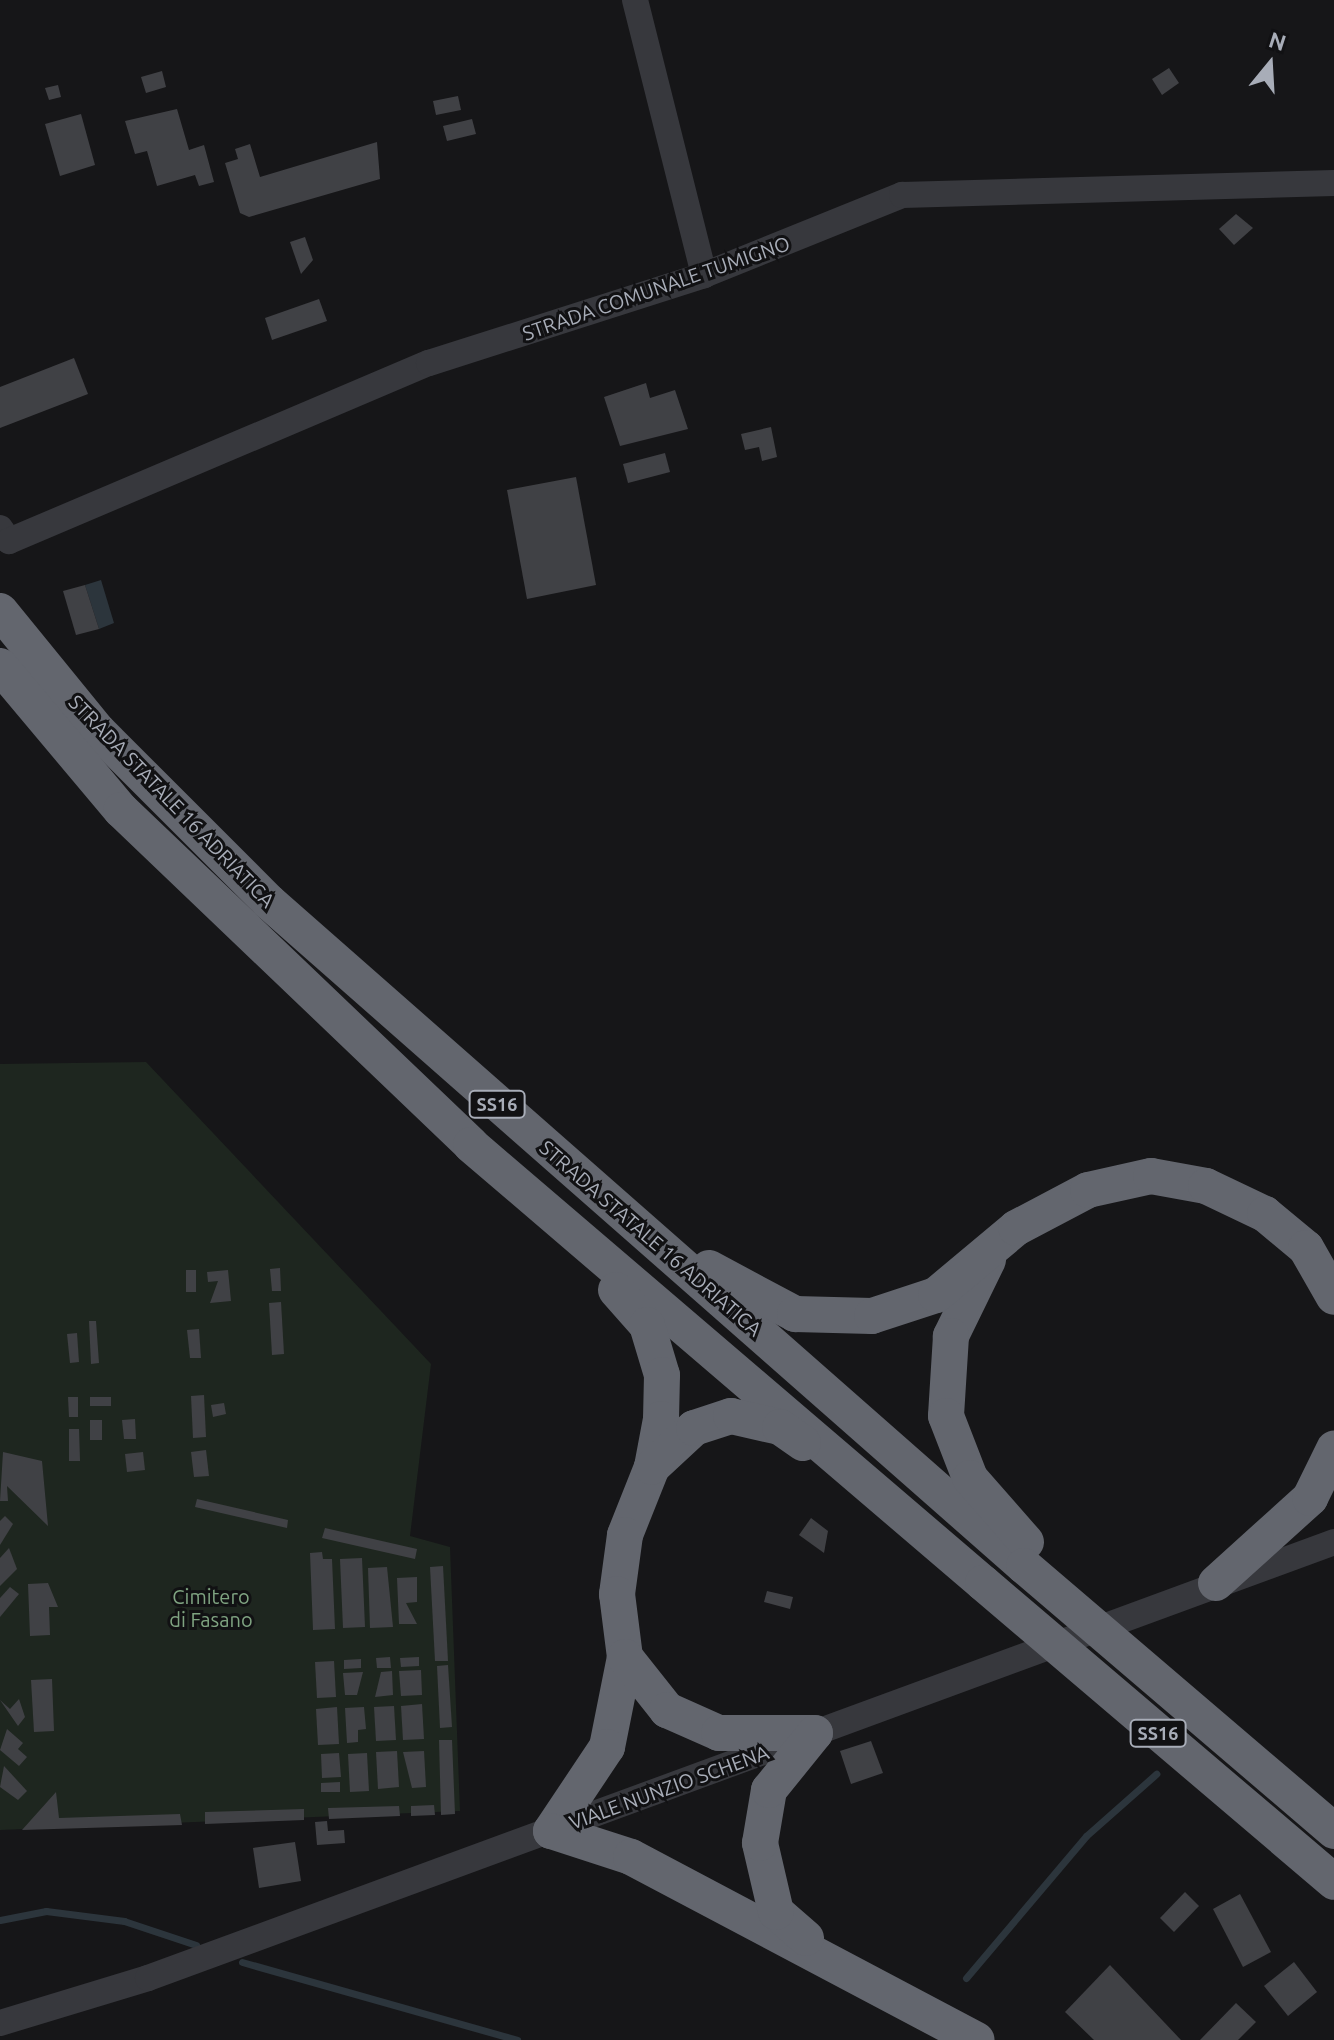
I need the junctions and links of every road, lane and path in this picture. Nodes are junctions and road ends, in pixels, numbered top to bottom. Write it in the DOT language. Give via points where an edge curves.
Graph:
graph roads {
  1 [pos="635,0"];
  2 [pos="1334,183"];
  3 [pos="704,275"];
  4 [pos="5,534"];
  5 [pos="0,611"];
  6 [pos="0,666"];
  7 [pos="545,1144"];
  8 [pos="471,1145"];
  9 [pos="988,1258"];
  10 [pos="1334,1298"];
  11 [pos="1334,1449"];
  12 [pos="652,1467"];
  13 [pos="898,1507"];
  14 [pos="1334,1542"];
  15 [pos="1034,1564"];
  16 [pos="1216,1583"];
  17 [pos="625,1657"];
  18 [pos="815,1733"];
  19 [pos="551,1831"];
  20 [pos="1334,1831"];
  21 [pos="1331,1881"];
  22 [pos="828,1958"];
  23 [pos="0,2023"];
  24 [pos="976,2040"];
  1 -- 3 [label="street"];
  2 -- 3 [label="street, STRADA COMUNALE TUMIGNO" via="902,195"];
  3 -- 4 [label="street, STRADA COMUNALE TUMIGNO" via="429,363"];
  5 -- 7 [label="highway, STRADA STATALE 16 ADRIATICA / SS16" via="98,731 269,902"];
  6 -- 8 [label="highway, STRADA STATALE 16 ADRIATICA / SS16" via="121,810"];
  7 -- 9 [label="highway" via="721,1277 795,1314 872,1316 936,1295"];
  7 -- 15 [label="highway, STRADA STATALE 16 ADRIATICA / SS16"];
  8 -- 12 [label="highway" via="647,1325 662,1375"];
  8 -- 13 [label="highway, STRADA STATALE 16 ADRIATICA / SS16"];
  9 -- 10 [label="highway" via="1016,1228 1088,1190 1151,1176 1206,1186 1265,1214 1306,1248"];
  9 -- 15 [label="highway" via="951,1336 946,1416 970,1478"];
  11 -- 16 [label="highway" via="1310,1498"];
  12 -- 13 [label="highway" via="694,1428 731,1416 780,1427"];
  12 -- 17 [label="highway" via="623,1549 617,1594"];
  13 -- 21 [label="highway, STRADA STATALE 16 ADRIATICA / SS16, bridge"];
  14 -- 16 [label="street, VIALE NUNZIO SCHENA"];
  15 -- 20 [label="highway, STRADA STATALE 16 ADRIATICA / SS16, bridge" via="1148,1672"];
  16 -- 18 [label="street, VIALE NUNZIO SCHENA"];
  17 -- 18 [label="highway" via="667,1710 719,1733"];
  17 -- 19 [label="highway" via="607,1747"];
  18 -- 19 [label="street, VIALE NUNZIO SCHENA"];
  18 -- 22 [label="highway" via="769,1790 760,1843 776,1912"];
  19 -- 22 [label="highway" via="631,1857"];
  19 -- 23 [label="street, VIALE NUNZIO SCHENA" via="148,1978"];
  22 -- 24 [label="highway"];
}
